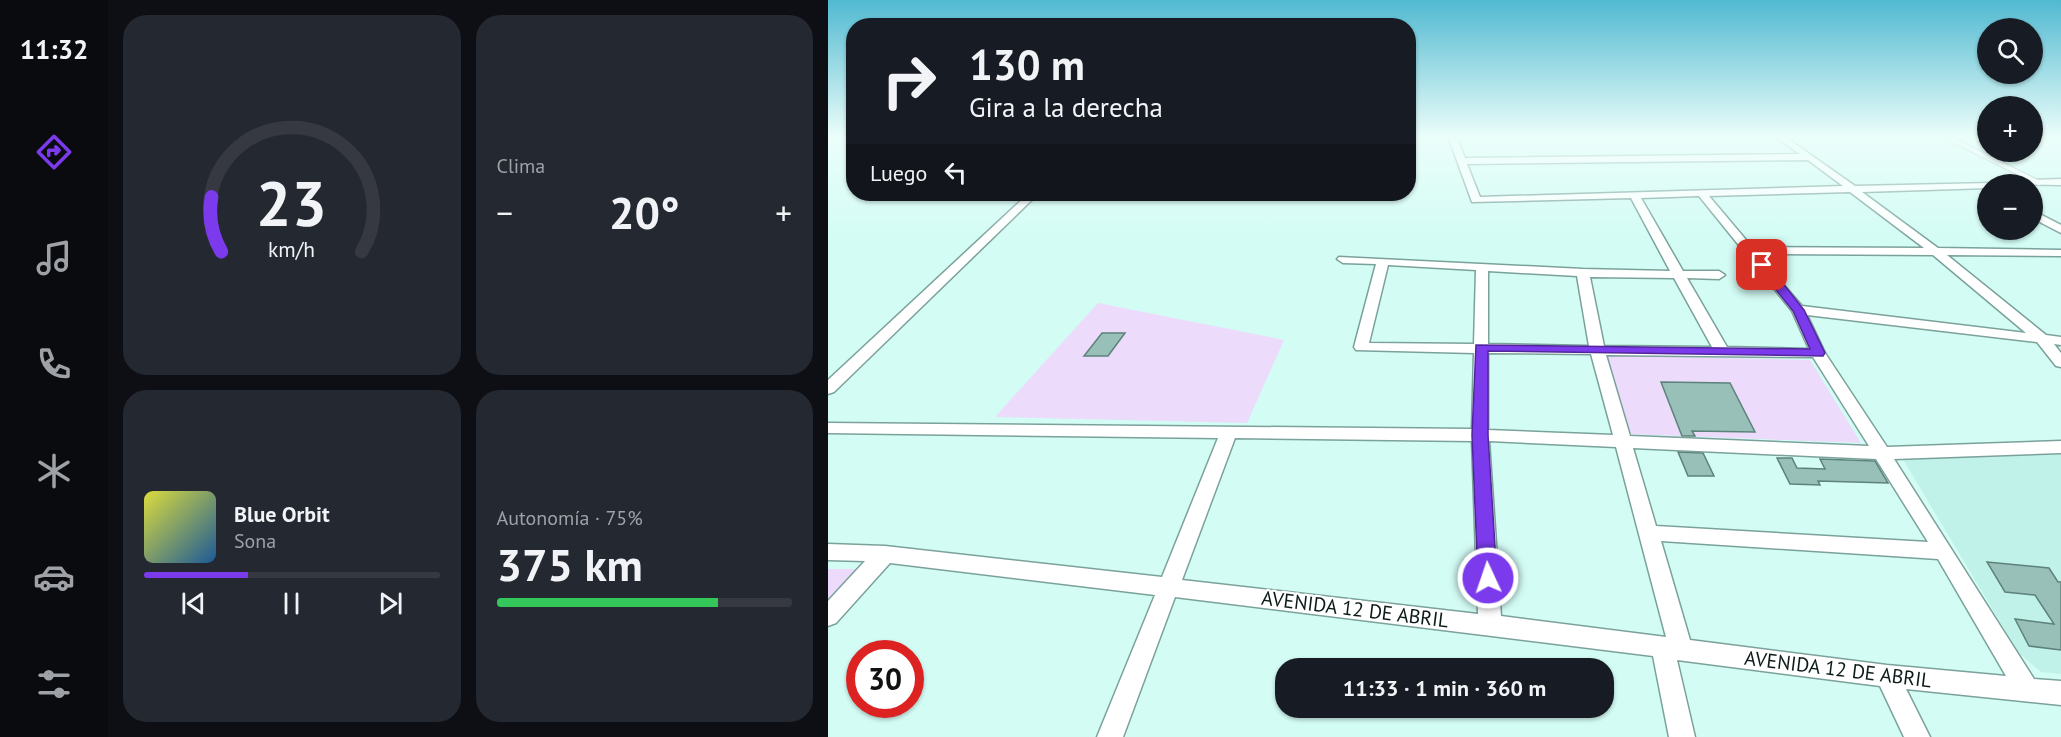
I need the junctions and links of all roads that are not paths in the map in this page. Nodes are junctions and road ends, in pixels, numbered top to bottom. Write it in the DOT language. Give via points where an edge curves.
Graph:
graph roads {
  1 [pos="1465,170"];
  2 [pos="1828,170"];
  3 [pos="2061,182"];
  4 [pos="2043,183"];
  5 [pos="1977,185"];
  6 [pos="1854,190"];
  7 [pos="1702,194"];
  8 [pos="1634,195"];
  9 [pos="1025,201"];
  10 [pos="2043,219"];
  11 [pos="2061,230"];
  12 [pos="1749,250"];
  13 [pos="1936,252"];
  14 [pos="2061,253"];
  15 [pos="1343,259"];
  16 [pos="1383,262"];
  17 [pos="1482,269"];
  18 [pos="1583,273"];
  19 [pos="1719,275"];
  20 [pos="1679,276"];
  21 [pos="1798,310"];
  22 [pos="2042,339"];
  23 [pos="2061,341"];
  24 [pos="1481,347"];
  25 [pos="1597,349"];
  26 [pos="1722,352"];
  27 [pos="1818,353"];
  28 [pos="2061,363"];
  29 [pos="836,377"];
  30 [pos="828,389"];
  31 [pos="828,428"];
  32 [pos="1228,434"];
  33 [pos="1480,435"];
  34 [pos="1622,440"];
  35 [pos="2061,447"];
  36 [pos="1883,453"];
  37 [pos="1649,533"];
  38 [pos="1944,551"];
  39 [pos="828,552"];
  40 [pos="885,554"];
  41 [pos="1167,587"];
  42 [pos="828,616"];
  43 [pos="1490,625"];
  44 [pos="1672,649"];
  45 [pos="1887,676"];
  46 [pos="2028,691"];
  47 [pos="2061,693"];
  48 [pos="1110,737"];
  49 [pos="1682,737"];
  50 [pos="1917,737"];
  1 -- 8 [label="street" via="1476,200"];
  2 -- 6 [label="street"];
  3 -- 4 [label="street"];
  5 -- 6 [label="street"];
  6 -- 7 [label="street"];
  6 -- 13 [label="street"];
  7 -- 8 [label="street"];
  7 -- 12 [label="street"];
  8 -- 20 [label="street"];
  9 -- 29 [label="street"];
  10 -- 11 [label="street"];
  12 -- 13 [label="street"];
  12 -- 21 [label="street"];
  13 -- 14 [label="street"];
  13 -- 22 [label="street"];
  15 -- 16 [label="street"];
  16 -- 17 [label="street"];
  16 -- 24 [label="street" via="1361,347"];
  17 -- 18 [label="street"];
  17 -- 24 [label="street"];
  18 -- 20 [label="street"];
  18 -- 25 [label="street"];
  19 -- 20 [label="street"];
  20 -- 26 [label="street"];
  21 -- 22 [label="street"];
  21 -- 27 [label="street"];
  22 -- 23 [label="street"];
  22 -- 28 [label="street"];
  24 -- 25 [label="street"];
  24 -- 33 [label="street"];
  25 -- 26 [label="street"];
  25 -- 34 [label="street"];
  26 -- 27 [label="street"];
  27 -- 36 [label="street"];
  29 -- 30 [label="street"];
  31 -- 32 [label="street"];
  32 -- 33 [label="street"];
  32 -- 41 [label="street"];
  33 -- 34 [label="street"];
  33 -- 43 [label="street"];
  34 -- 36 [label="street"];
  34 -- 37 [label="street"];
  35 -- 36 [label="street"];
  36 -- 38 [label="street"];
  37 -- 38 [label="street"];
  37 -- 44 [label="street"];
  38 -- 46 [label="street"];
  39 -- 40 [label="street, AVENIDA 12 DE ABRIL"];
  40 -- 41 [label="street, AVENIDA 12 DE ABRIL"];
  40 -- 42 [label="street"];
  41 -- 43 [label="street, AVENIDA 12 DE ABRIL"];
  41 -- 48 [label="street"];
  43 -- 44 [label="street, AVENIDA 12 DE ABRIL"];
  44 -- 45 [label="street, AVENIDA 12 DE ABRIL"];
  44 -- 49 [label="street"];
  45 -- 46 [label="street, AVENIDA 12 DE ABRIL"];
  45 -- 50 [label="street"];
  46 -- 47 [label="street, AVENIDA 12 DE ABRIL"];
}
